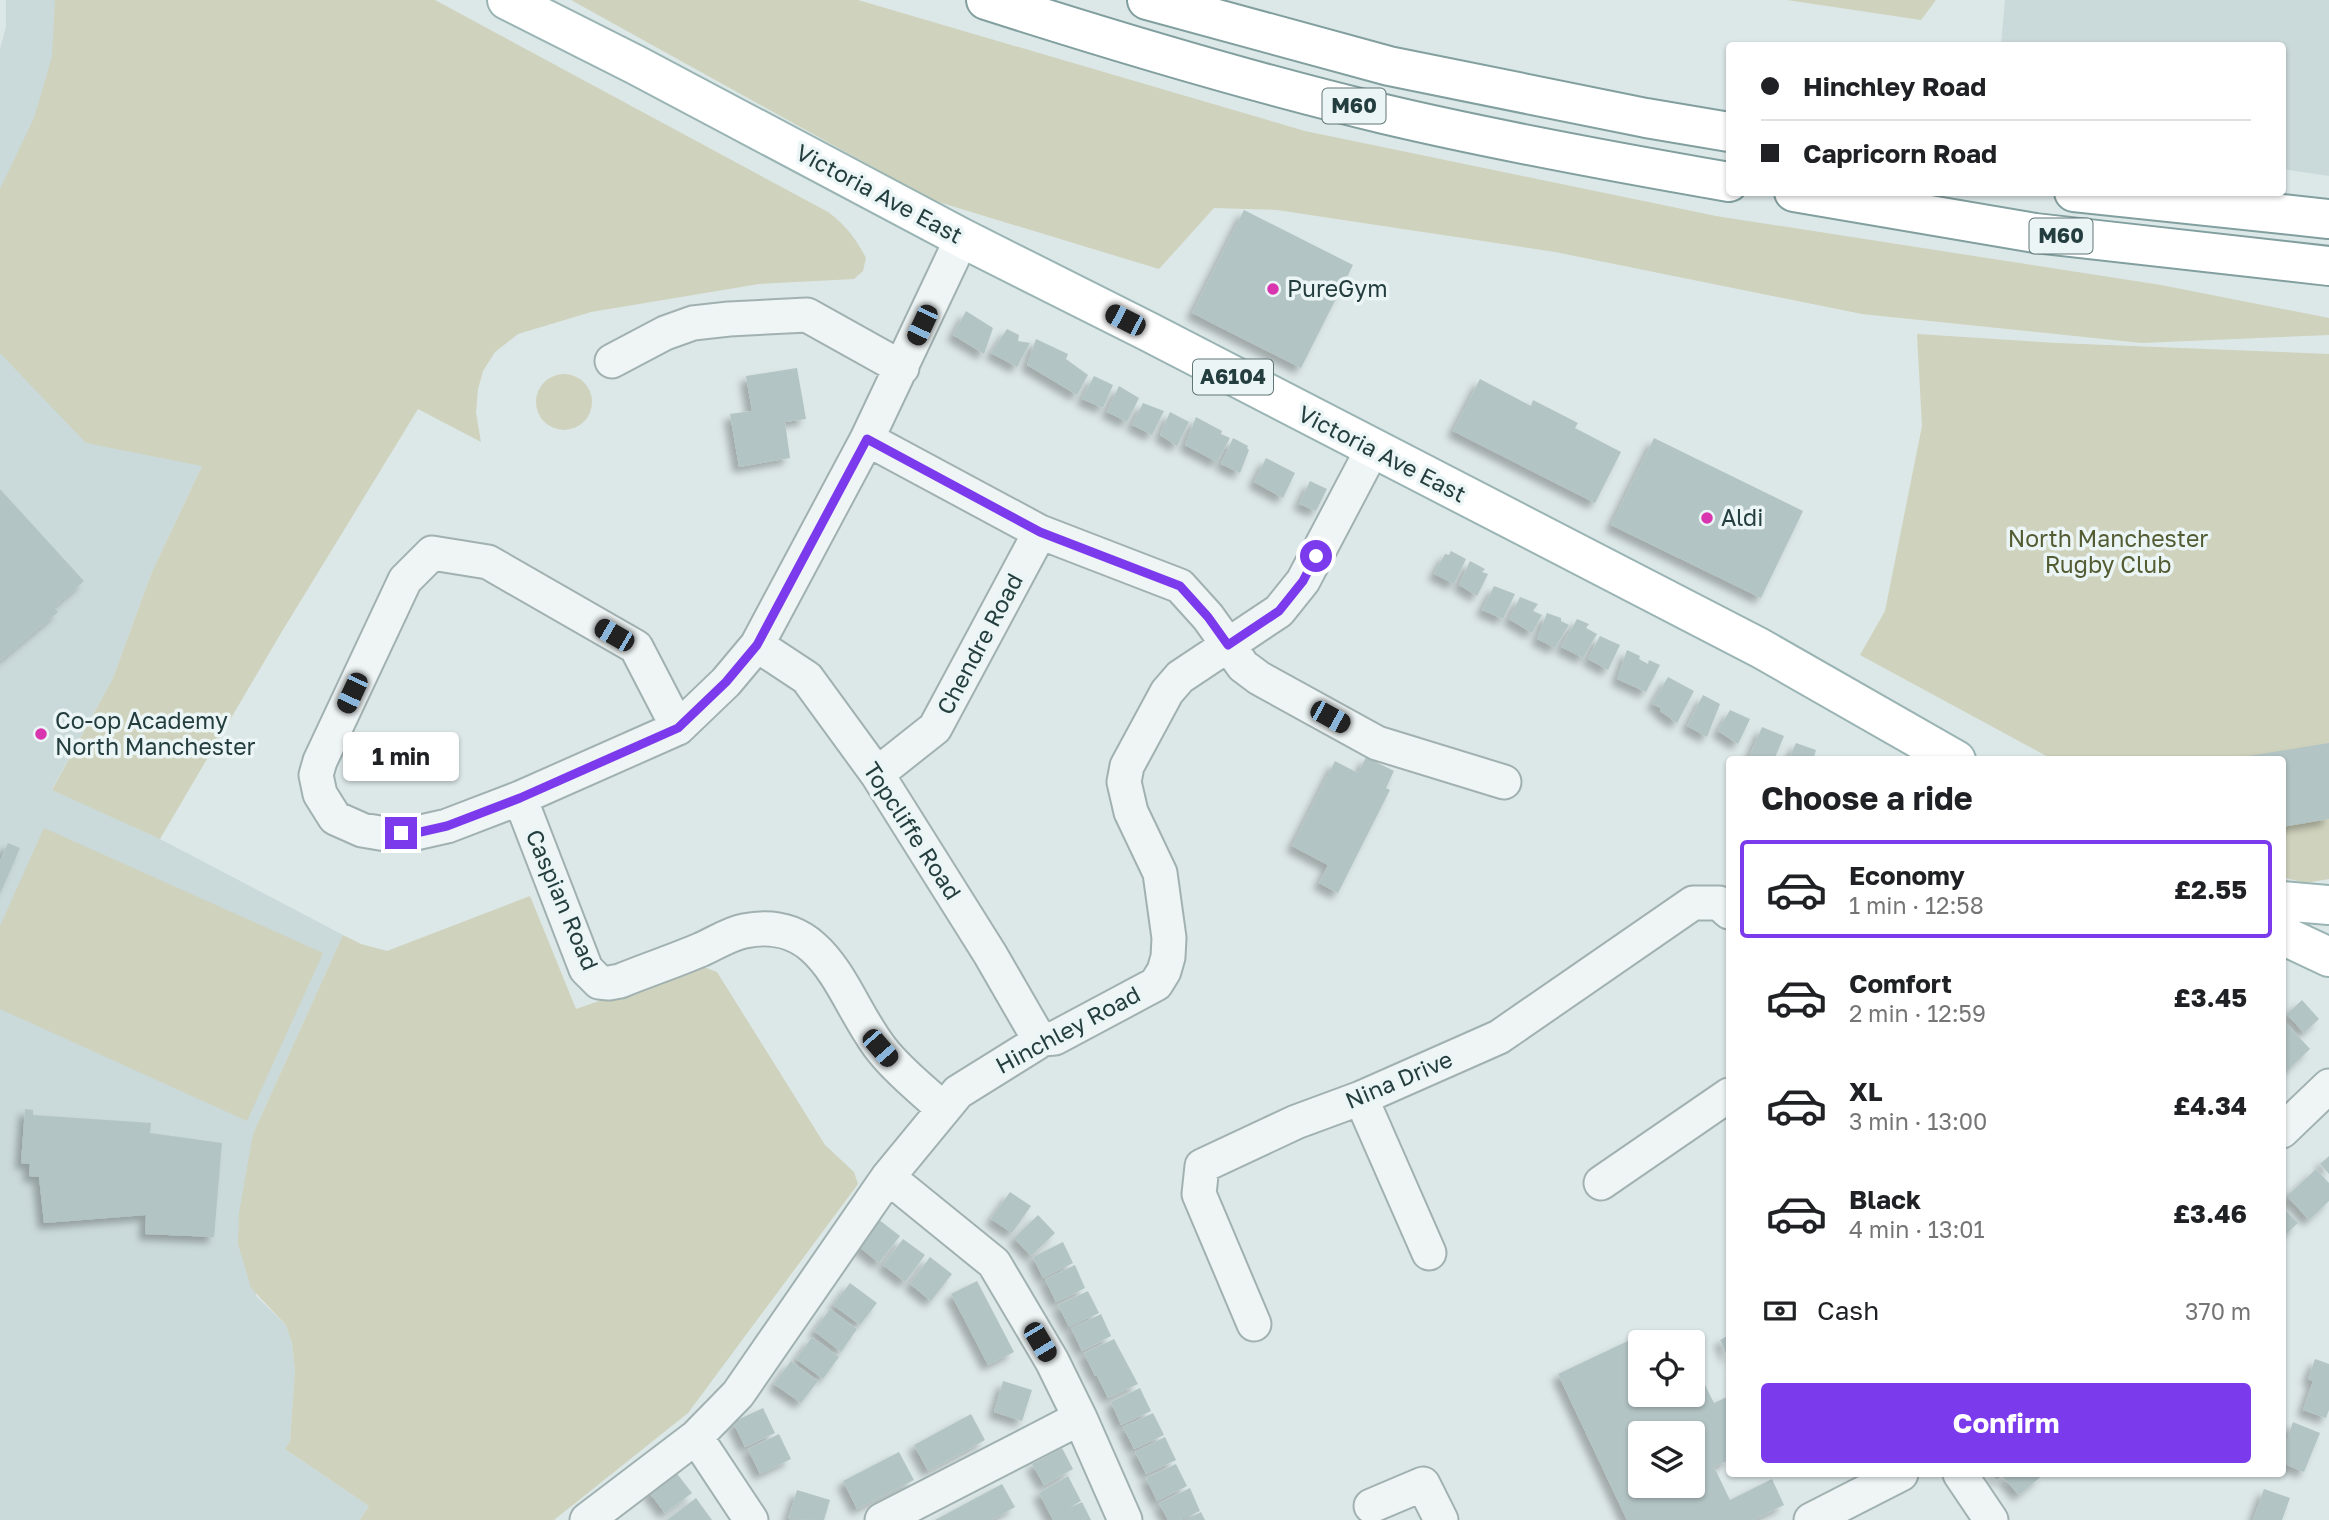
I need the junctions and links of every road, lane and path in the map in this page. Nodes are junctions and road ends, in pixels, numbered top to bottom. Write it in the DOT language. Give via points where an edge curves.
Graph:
graph roads {
  1 [pos="507,0"];
  2 [pos="986,0"];
  3 [pos="1147,0"];
  4 [pos="1726,131"];
  5 [pos="1726,181"];
  6 [pos="1818,196"];
  7 [pos="2112,196"];
  8 [pos="2329,219"];
  9 [pos="962,238"];
  10 [pos="2329,265"];
  11 [pos="612,361"];
  12 [pos="902,368"];
  13 [pos="867,439"];
  14 [pos="1372,450"];
  15 [pos="1040,532"];
  16 [pos="757,645"];
  17 [pos="1228,645"];
  18 [pos="678,728"];
  19 [pos="1949,756"];
  20 [pos="877,774"];
  21 [pos="1504,782"];
  22 [pos="520,798"];
  23 [pos="2286,901"];
  24 [pos="2329,905"];
  25 [pos="1726,909"];
  26 [pos="2286,936"];
  27 [pos="2329,957"];
  28 [pos="1043,1039"];
  29 [pos="2329,1086"];
  30 [pos="1726,1097"];
  31 [pos="1361,1098"];
  32 [pos="943,1109"];
  33 [pos="2286,1127"];
  34 [pos="888,1177"];
  35 [pos="1601,1183"];
  36 [pos="1429,1253"];
  37 [pos="1254,1324"];
  38 [pos="1080,1418"];
  39 [pos="696,1437"];
  40 [pos="1895,1477"];
  41 [pos="1963,1477"];
  42 [pos="1371,1506"];
  43 [pos="587,1520"];
  44 [pos="751,1520"];
  45 [pos="882,1520"];
  46 [pos="1125,1520"];
  47 [pos="1441,1520"];
  48 [pos="1811,1520"];
  49 [pos="1992,1520"];
  1 -- 9 [label="main road, Victoria Ave East / A6104"];
  2 -- 5 [label="main road, M60" via="1148,52 1385,114"];
  3 -- 4 [label="main road, M60" via="1389,65"];
  6 -- 10 [label="main road, M60" via="2035,233"];
  7 -- 8 [label="main road, M60"];
  9 -- 12 [label="street"];
  9 -- 14 [label="main road, Victoria Ave East / A6104"];
  11 -- 12 [label="street" via="693,323 807,315"];
  12 -- 13 [label="street"];
  13 -- 15 [label="street"];
  13 -- 16 [label="street"];
  14 -- 17 [label="street, Hinchley Road" via="1290,599"];
  14 -- 19 [label="main road, Victoria Ave East / A6104" via="1760,648"];
  15 -- 17 [label="street" via="1180,586"];
  15 -- 20 [label="street, Chendre Road" via="935,728"];
  16 -- 18 [label="street"];
  16 -- 20 [label="street, Topcliffe Road" via="807,678"];
  17 -- 21 [label="street" via="1259,678 1377,743"];
  17 -- 28 [label="street, Hinchley Road" via="1180,677 1167,692 1127,766 1124,782 1131,812 1160,873 1169,938 1164,971 1156,984 1055,1038"];
  18 -- 22 [label="street"];
  18 -- 22 [label="street" via="636,647 488,562 432,553 405,580 320,761 316,775 320,794 335,818 386,834 447,826"];
  20 -- 28 [label="street, Topcliffe Road"];
  22 -- 32 [label="street, Caspian Road" via="586,969 599,982 620,981 742,931 769,928 792,933 824,956 880,1048"];
  23 -- 24 [label="main road"];
  25 -- 31 [label="street, Nina Drive" via="1719,902 1693,902 1499,1037"];
  26 -- 27 [label="main road"];
  28 -- 32 [label="street, Hinchley Road" via="958,1092"];
  29 -- 33 [label="street"];
  30 -- 35 [label="street"];
  31 -- 36 [label="street"];
  31 -- 37 [label="street, Nina Drive" via="1202,1166 1199,1194"];
  32 -- 34 [label="street, Hinchley Road"];
  34 -- 38 [label="street" via="994,1264"];
  34 -- 39 [label="street, Hinchley Road" via="738,1394"];
  38 -- 45 [label="street"];
  38 -- 46 [label="street"];
  39 -- 43 [label="street, Hinchley Road"];
  39 -- 44 [label="street"];
  40 -- 48 [label="street"];
  41 -- 49 [label="street"];
  42 -- 47 [label="street" via="1423,1484"];
}
